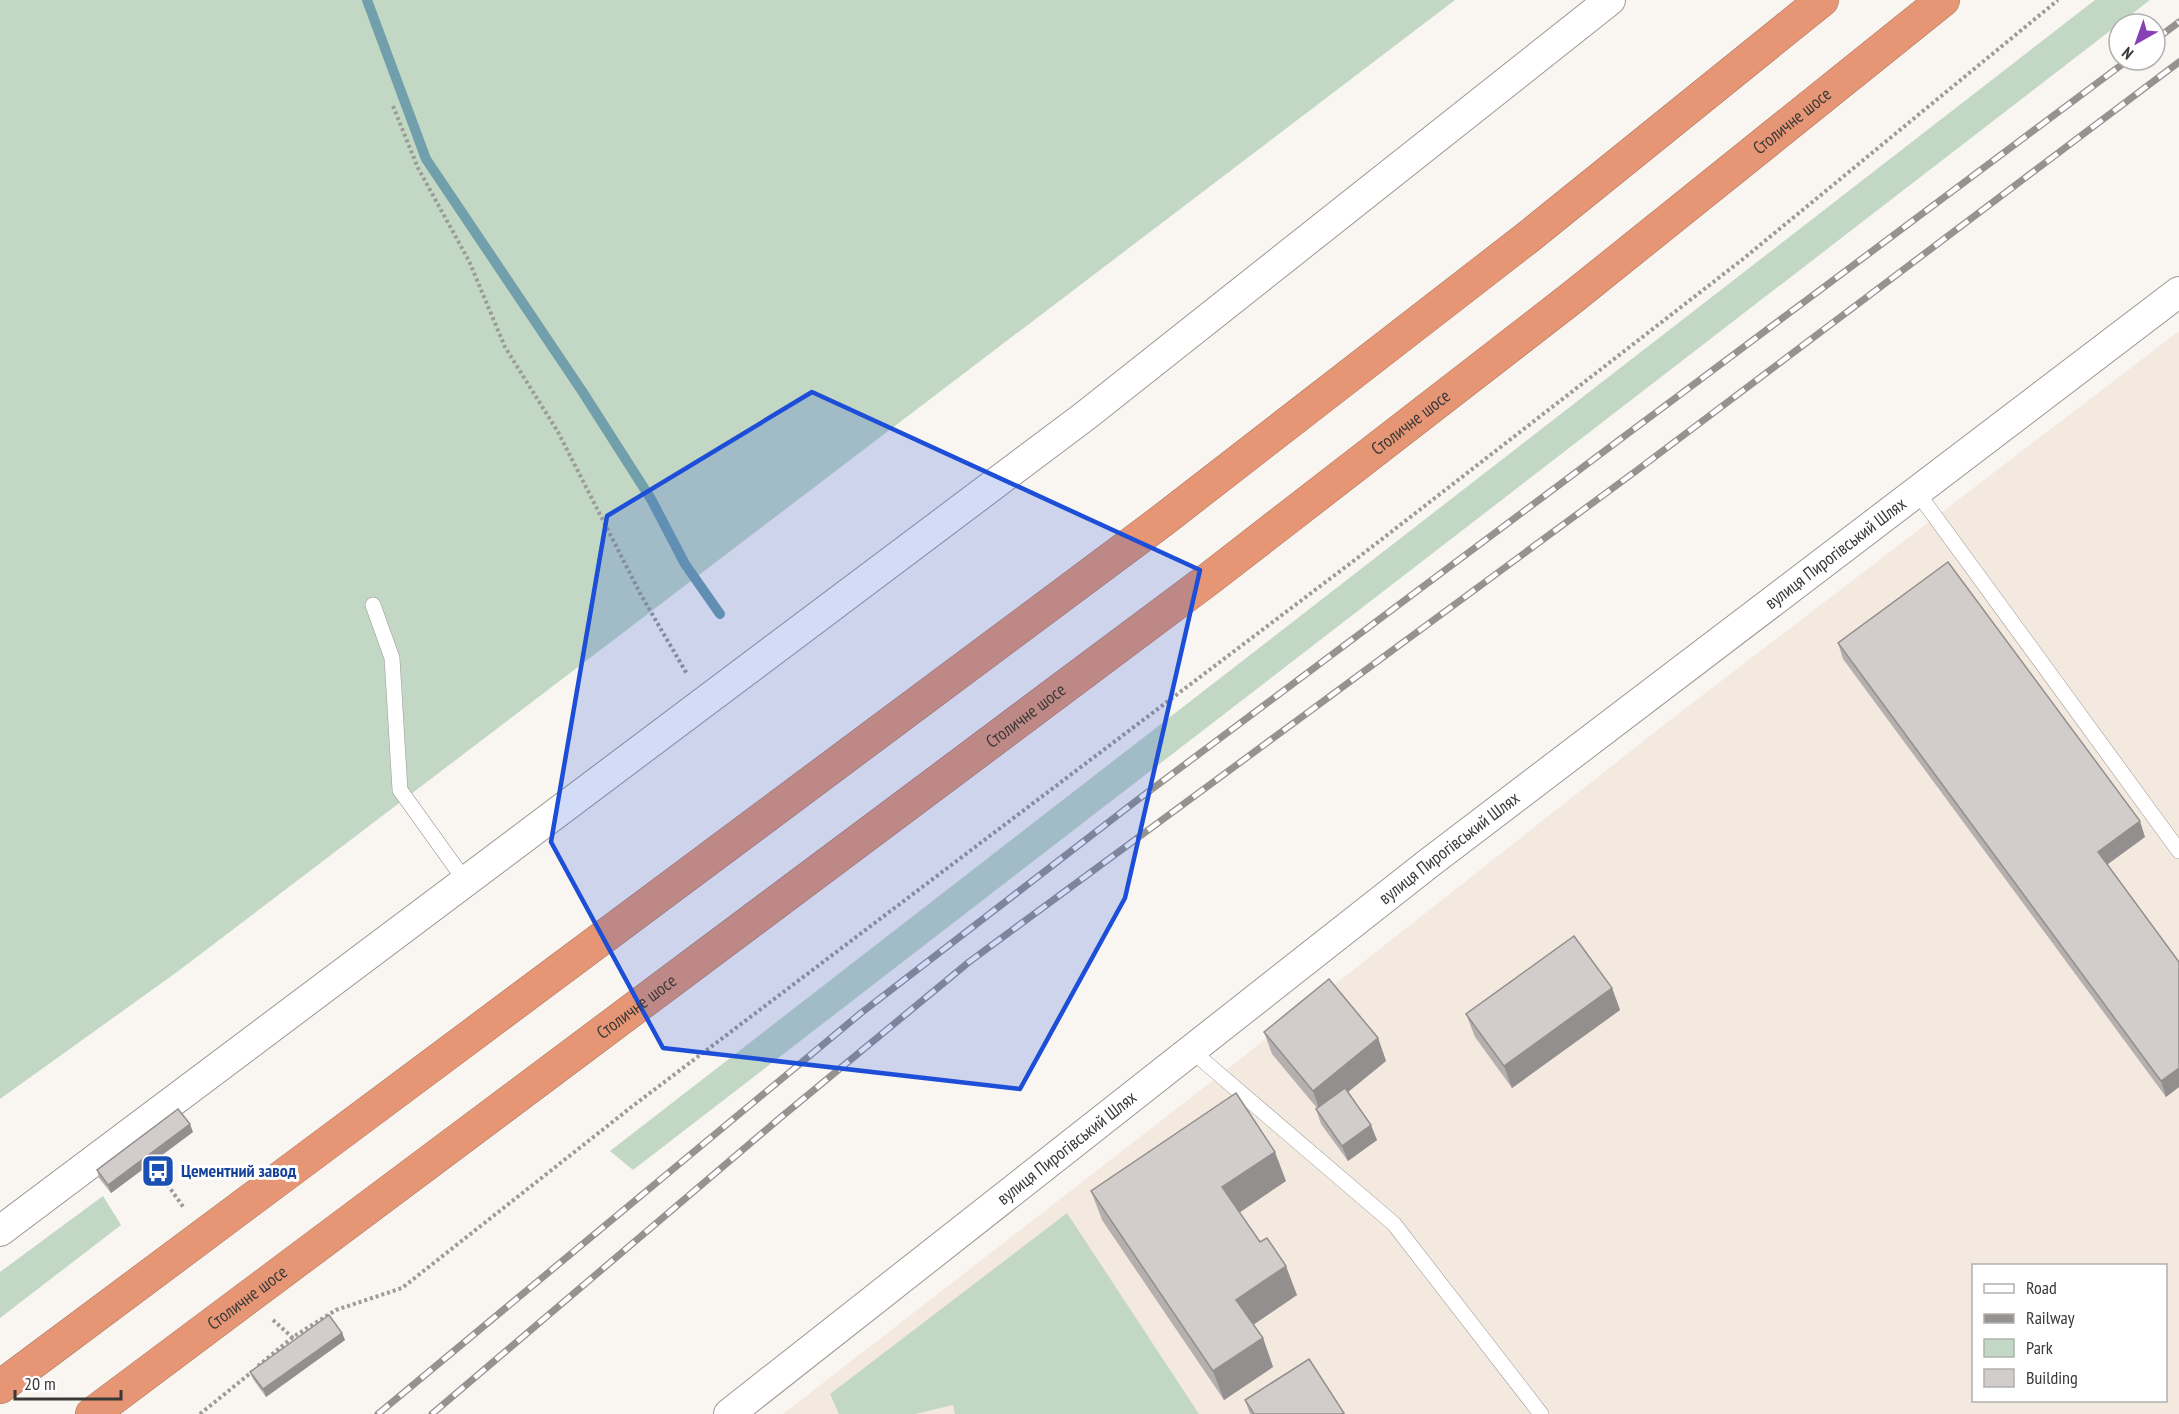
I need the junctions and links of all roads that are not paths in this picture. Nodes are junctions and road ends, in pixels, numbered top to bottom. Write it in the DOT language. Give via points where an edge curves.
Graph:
graph roads {
  1 [pos="1610,0"];
  2 [pos="1822,0"];
  3 [pos="1943,0"];
  4 [pos="2179,292"];
  5 [pos="1917,492"];
  6 [pos="373,605"];
  7 [pos="2179,851"];
  8 [pos="466,882"];
  9 [pos="1192,1051"];
  10 [pos="0,1231"];
  11 [pos="0,1387"];
  12 [pos="92,1414"];
  13 [pos="729,1414"];
  14 [pos="1541,1414"];
  1 -- 8 [label="street" via="1085,416"];
  2 -- 11 [label="highway" via="1527,238 1163,520"];
  3 -- 12 [label="highway, Столичне шосе" via="1573,297 1210,578"];
  4 -- 5 [label="street, вулиця Пирогівський Шлях"];
  5 -- 7 [label="lane"];
  5 -- 9 [label="street, вулиця Пирогівський Шлях" via="1429,863"];
  6 -- 8 [label="lane" via="392,658 400,790"];
  8 -- 10 [label="street"];
  9 -- 13 [label="street, вулиця Пирогівський Шлях"];
  9 -- 14 [label="lane" via="1394,1224"];
}
